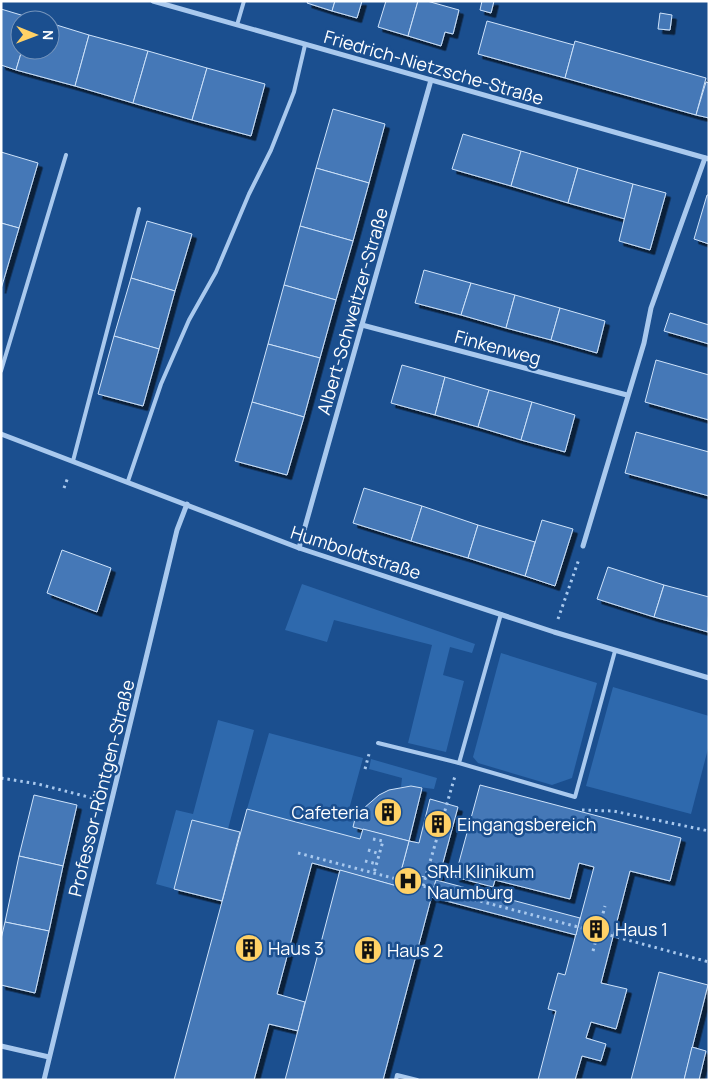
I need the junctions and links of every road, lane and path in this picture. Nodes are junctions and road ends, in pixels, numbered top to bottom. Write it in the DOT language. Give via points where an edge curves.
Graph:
graph roads {
  1 [pos="153,1"];
  2 [pos="244,1"];
  3 [pos="237,25"];
  4 [pos="305,44"];
  5 [pos="431,80"];
  6 [pos="66,155"];
  7 [pos="707,159"];
  8 [pos="139,209"];
  9 [pos="362,324"];
  10 [pos="1,371"];
  11 [pos="627,395"];
  12 [pos="1,434"];
  13 [pos="73,461"];
  14 [pos="128,481"];
  15 [pos="187,504"];
  16 [pos="583,546"];
  17 [pos="299,548"];
  18 [pos="501,614"];
  19 [pos="554,632"];
  20 [pos="615,651"];
  21 [pos="709,678"];
  22 [pos="378,743"];
  23 [pos="459,764"];
  24 [pos="1,778"];
  25 [pos="112,804"];
  26 [pos="372,839"];
  27 [pos="368,850"];
  28 [pos="298,852"];
  29 [pos="380,854"];
  30 [pos="365,861"];
  31 [pos="377,864"];
  32 [pos="374,873"];
  33 [pos="423,886"];
  34 [pos="604,906"];
  35 [pos="597,932"];
  36 [pos="593,951"];
  37 [pos="709,962"];
  38 [pos="1,1046"];
  39 [pos="49,1057"];
  40 [pos="44,1080"];
  41 [pos="396,1080"];
  42 [pos="417,1080"];
  1 -- 3 [label="street, Friedrich-Nietzsche-Straße"];
  2 -- 3 [label="lane"];
  3 -- 4 [label="street, Friedrich-Nietzsche-Straße"];
  4 -- 5 [label="street, Friedrich-Nietzsche-Straße"];
  4 -- 14 [label="lane" via="294,92 284,117 216,272 189,320 161,384"];
  5 -- 7 [label="street, Friedrich-Nietzsche-Straße"];
  5 -- 9 [label="street, Albert-Schweitzer-Straße"];
  6 -- 10 [label="lane"];
  7 -- 11 [label="street" via="651,308 644,343"];
  8 -- 13 [label="lane"];
  9 -- 11 [label="street, Finkenweg"];
  9 -- 17 [label="street, Albert-Schweitzer-Straße"];
  11 -- 16 [label="street"];
  12 -- 13 [label="street, Humboldtstraße"];
  13 -- 14 [label="street, Humboldtstraße"];
  14 -- 15 [label="street, Humboldtstraße"];
  15 -- 17 [label="street, Humboldtstraße"];
  15 -- 25 [label="street, Professor-Röntgen-Straße" via="177,530"];
  16 -- 19 [label="path"];
  17 -- 18 [label="street, Humboldtstraße"];
  18 -- 19 [label="street, Humboldtstraße"];
  18 -- 23 [label="lane"];
  19 -- 20 [label="street, Humboldtstraße"];
  20 -- 21 [label="street, Humboldtstraße"];
  20 -- 23 [label="lane" via="575,797"];
  22 -- 23 [label="lane"];
  23 -- 33 [label="path"];
  24 -- 25 [label="path" via="38,784"];
  25 -- 39 [label="street, Professor-Röntgen-Straße"];
  26 -- 29 [label="path" via="383,841"];
  27 -- 29 [label="path"];
  28 -- 32 [label="path"];
  29 -- 31 [label="path"];
  30 -- 31 [label="path"];
  31 -- 32 [label="path"];
  32 -- 33 [label="path"];
  33 -- 35 [label="path"];
  34 -- 35 [label="path"];
  35 -- 36 [label="path"];
  35 -- 37 [label="path"];
  38 -- 39 [label="street"];
  39 -- 40 [label="street, Professor-Röntgen-Straße"];
  41 -- 42 [label="lane" via="397,1074"];
}
